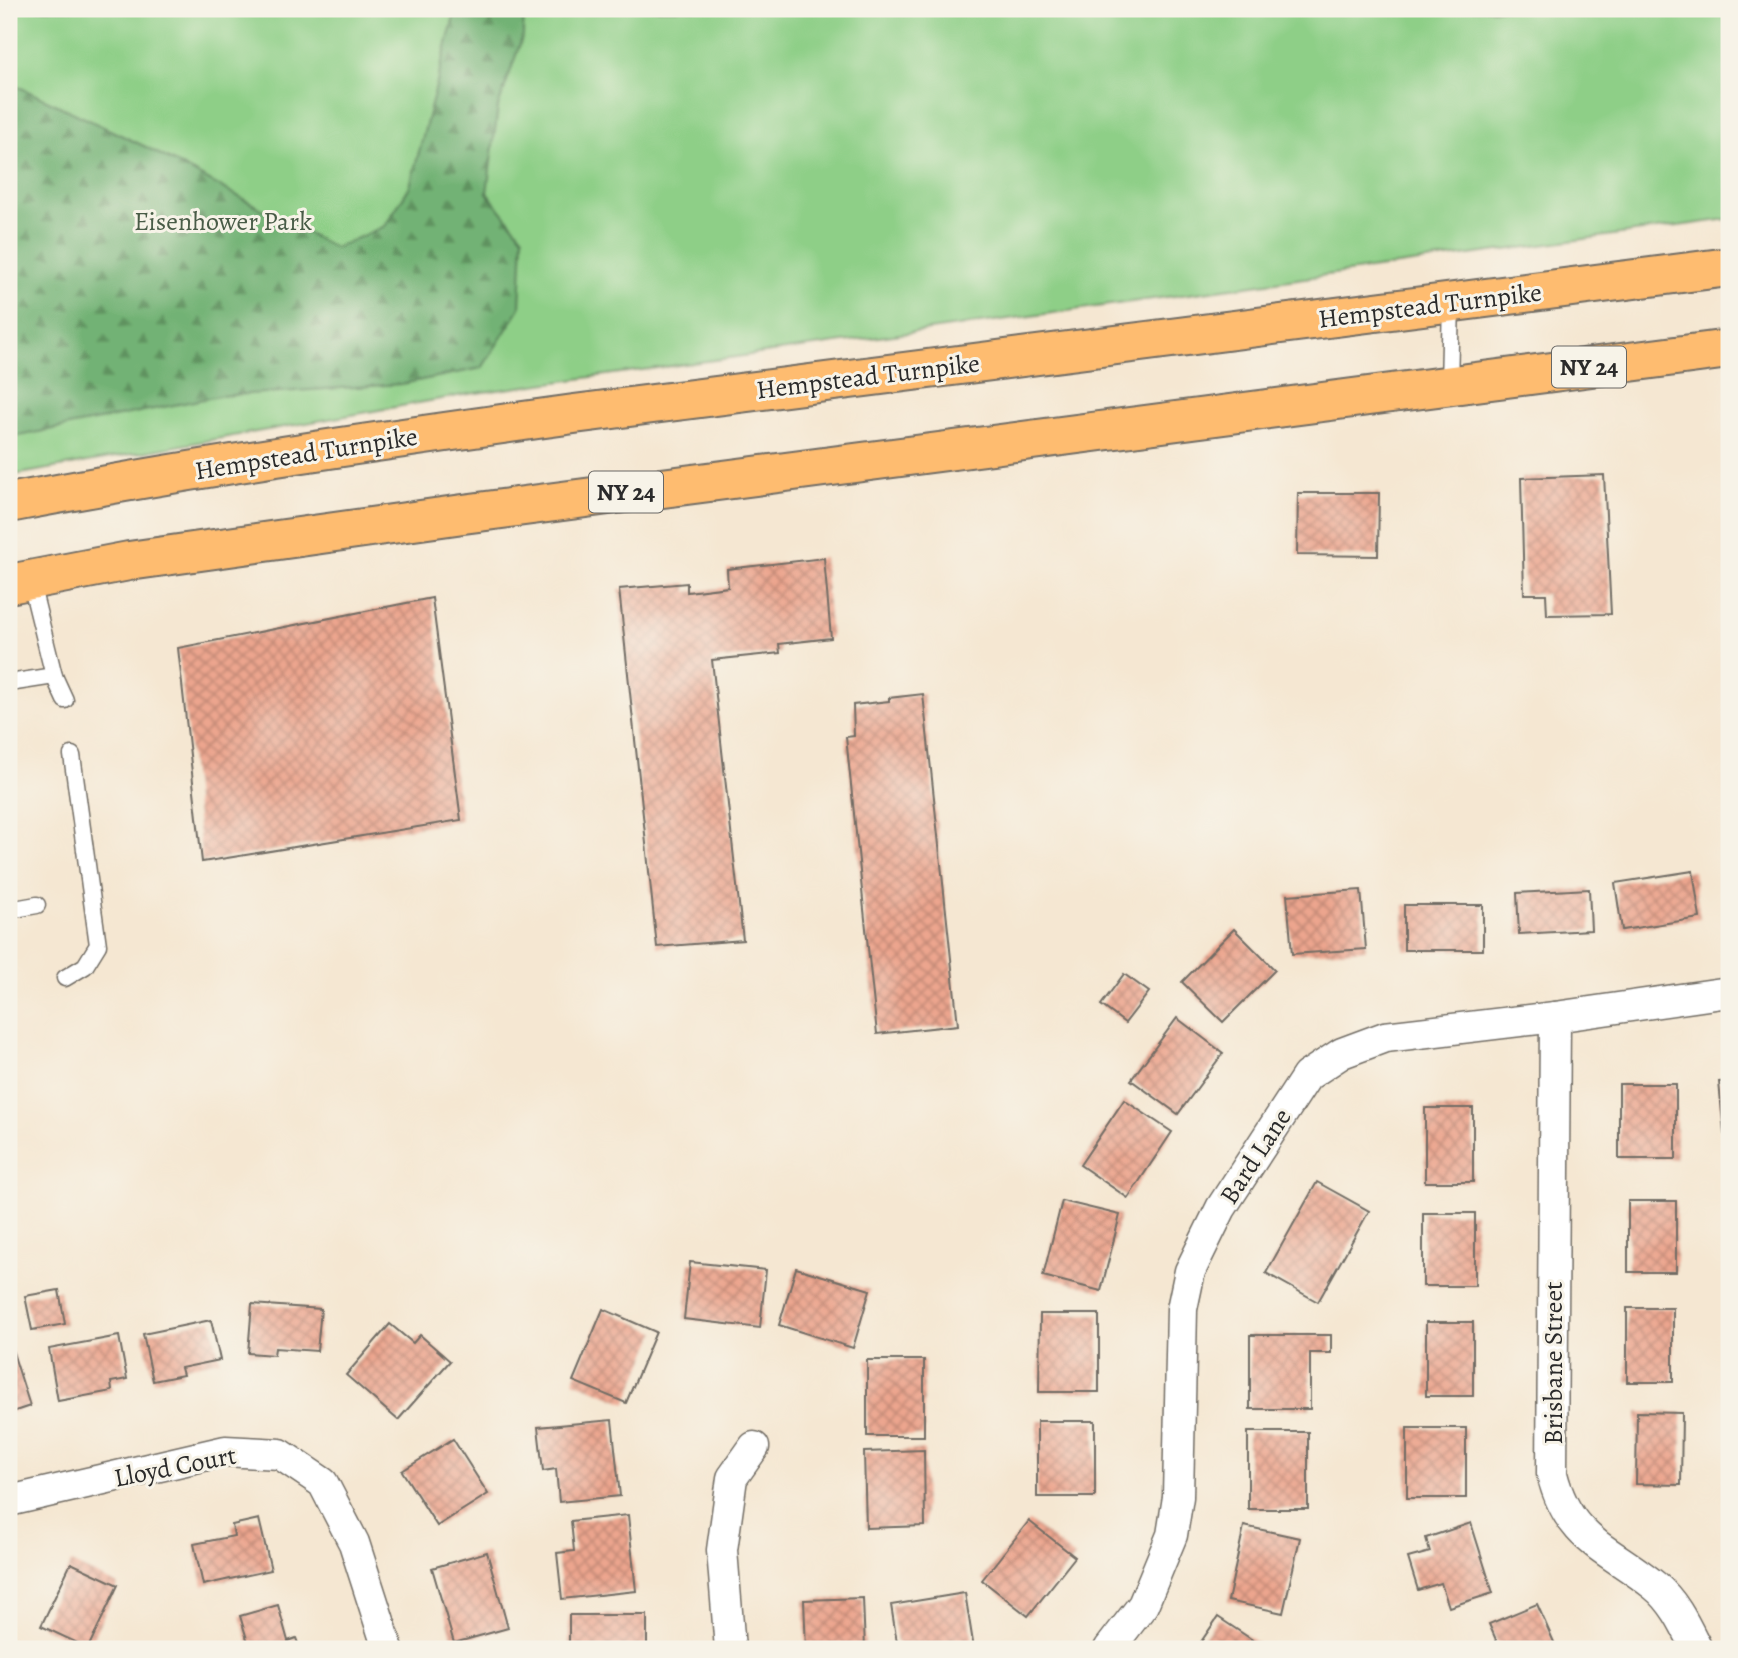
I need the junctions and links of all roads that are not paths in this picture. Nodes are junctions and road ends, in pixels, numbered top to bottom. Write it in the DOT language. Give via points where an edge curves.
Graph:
graph roads {
  1 [pos="1729,267"];
  2 [pos="1451,302"];
  3 [pos="1729,349"];
  4 [pos="1450,385"];
  5 [pos="9,503"];
  6 [pos="19,581"];
  7 [pos="54,676"];
  8 [pos="9,683"];
  9 [pos="65,700"];
  10 [pos="72,755"];
  11 [pos="37,905"];
  12 [pos="9,910"];
  13 [pos="65,978"];
  14 [pos="1729,992"];
  15 [pos="1555,1017"];
  16 [pos="754,1447"];
  17 [pos="9,1501"];
  18 [pos="388,1649"];
  19 [pos="730,1649"];
  20 [pos="1108,1649"];
  21 [pos="1697,1649"];
  1 -- 2 [label="main road, Hempstead Turnpike"];
  2 -- 4 [label="lane"];
  2 -- 5 [label="main road, Hempstead Turnpike" via="431,433"];
  3 -- 4 [label="main road, NY 24"];
  4 -- 6 [label="main road, NY 24" via="490,510"];
  6 -- 7 [label="lane"];
  7 -- 8 [label="lane"];
  7 -- 9 [label="lane"];
  10 -- 13 [label="lane" via="98,944 85,966"];
  11 -- 12 [label="lane"];
  14 -- 15 [label="street, Bard Lane"];
  15 -- 20 [label="street, Bard Lane" via="1385,1037 1342,1053 1307,1076 1221,1208 1190,1271 1182,1309 1178,1497 1172,1535 1143,1605"];
  15 -- 21 [label="street, Brisbane Street" via="1552,1474 1570,1518 1590,1541 1657,1588 1682,1617"];
  16 -- 19 [label="street" via="732,1478 722,1550"];
  17 -- 18 [label="street, Lloyd Court" via="225,1451 280,1454 323,1483 354,1543"];
}
